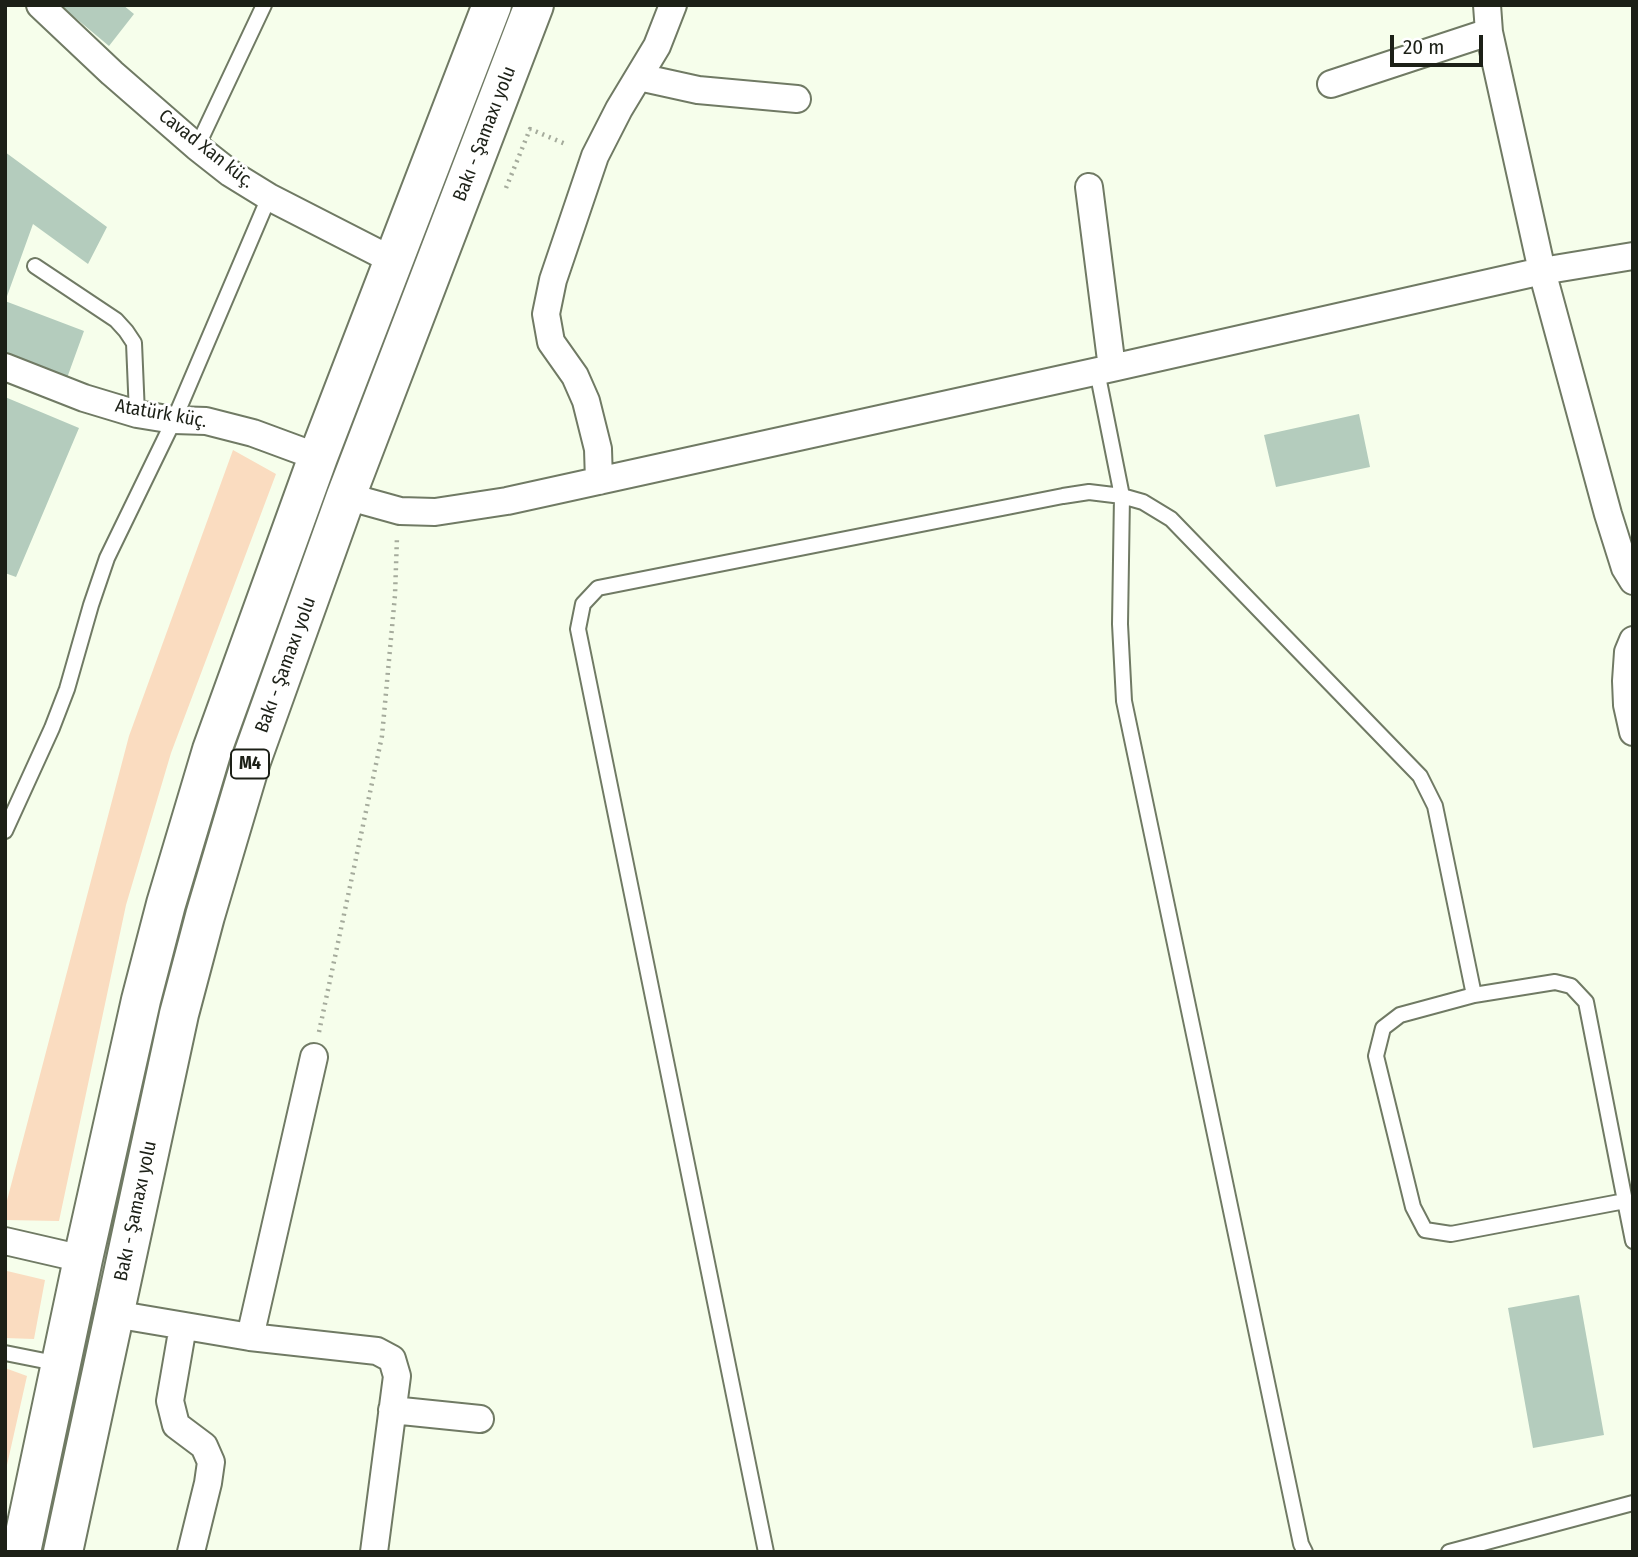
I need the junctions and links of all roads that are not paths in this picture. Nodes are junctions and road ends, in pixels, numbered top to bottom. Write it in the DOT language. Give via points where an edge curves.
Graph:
graph roads {
  1 [pos="40,5"];
  2 [pos="264,5"];
  3 [pos="492,5"];
  4 [pos="534,5"];
  5 [pos="673,5"];
  6 [pos="1487,5"];
  7 [pos="1489,32"];
  8 [pos="639,76"];
  9 [pos="1331,84"];
  10 [pos="797,100"];
  11 [pos="197,147"];
  12 [pos="1089,187"];
  13 [pos="269,197"];
  14 [pos="1633,256"];
  15 [pos="394,261"];
  16 [pos="35,267"];
  17 [pos="1542,271"];
  18 [pos="5,366"];
  19 [pos="1105,370"];
  20 [pos="137,414"];
  21 [pos="174,420"];
  22 [pos="318,457"];
  23 [pos="599,481"];
  24 [pos="346,496"];
  25 [pos="1122,496"];
  26 [pos="1633,582"];
  27 [pos="1633,640"];
  28 [pos="1633,732"];
  29 [pos="5,831"];
  30 [pos="1474,995"];
  31 [pos="314,1057"];
  32 [pos="1625,1201"];
  33 [pos="5,1241"];
  34 [pos="1633,1241"];
  35 [pos="83,1259"];
  36 [pos="114,1314"];
  37 [pos="183,1326"];
  38 [pos="250,1337"];
  39 [pos="5,1353"];
  40 [pos="61,1364"];
  41 [pos="392,1410"];
  42 [pos="480,1419"];
  43 [pos="1633,1503"];
  44 [pos="21,1552"];
  45 [pos="63,1552"];
  46 [pos="191,1552"];
  47 [pos="374,1552"];
  48 [pos="766,1552"];
  49 [pos="1305,1552"];
  50 [pos="1449,1552"];
  1 -- 11 [label="street, Cavad Xan küç."];
  2 -- 11 [label="lane"];
  3 -- 15 [label="highway, Bakı - Şamaxı yolu / M4"];
  4 -- 24 [label="highway, Bakı - Şamaxı yolu / M4"];
  5 -- 8 [label="street"];
  6 -- 7 [label="street"];
  7 -- 9 [label="street"];
  7 -- 17 [label="street"];
  8 -- 10 [label="street" via="698,90"];
  8 -- 23 [label="street" via="595,156 552,281 546,314 551,342 586,401 598,449"];
  11 -- 13 [label="street, Cavad Xan küç."];
  12 -- 19 [label="street"];
  13 -- 15 [label="street, Cavad Xan küç."];
  13 -- 21 [label="lane"];
  14 -- 17 [label="street"];
  15 -- 22 [label="highway, Bakı - Şamaxı yolu / M4"];
  16 -- 20 [label="lane" via="127,331 134,343"];
  17 -- 19 [label="street"];
  17 -- 26 [label="street" via="1608,514"];
  18 -- 20 [label="street, Atatürk küç."];
  19 -- 23 [label="street"];
  19 -- 25 [label="lane"];
  20 -- 21 [label="street, Atatürk küç."];
  21 -- 22 [label="street, Atatürk küç." via="253,433"];
  21 -- 29 [label="lane" via="107,558 67,689"];
  22 -- 35 [label="highway, Bakı - Şamaxı yolu / M4" via="212,750 166,904"];
  23 -- 24 [label="street" via="435,512 400,511"];
  24 -- 36 [label="highway, Bakı - Şamaxı yolu / M4" via="251,761 205,916 179,1013"];
  25 -- 30 [label="lane" via="1171,519 1420,776 1435,806"];
  25 -- 48 [label="lane" via="1089,492 1063,496 598,588 583,604 578,629"];
  25 -- 49 [label="lane" via="1124,701"];
  27 -- 28 [label="street" via="1626,681"];
  30 -- 32 [label="lane" via="1555,982 1571,986 1586,1002"];
  30 -- 32 [label="lane" via="1400,1015 1383,1028 1376,1056 1413,1207 1425,1230 1451,1234"];
  31 -- 38 [label="street"];
  32 -- 34 [label="lane"];
  33 -- 35 [label="street"];
  35 -- 40 [label="highway, Bakı - Şamaxı yolu / M4"];
  36 -- 37 [label="street"];
  36 -- 45 [label="highway, Bakı - Şamaxı yolu / M4"];
  37 -- 38 [label="street"];
  37 -- 46 [label="street" via="170,1401 176,1425 204,1446 211,1462"];
  38 -- 41 [label="street" via="377,1351 392,1359 397,1376"];
  39 -- 40 [label="lane"];
  40 -- 44 [label="highway, Bakı - Şamaxı yolu / M4"];
  41 -- 42 [label="street"];
  41 -- 47 [label="street"];
  43 -- 50 [label="lane"];
}
